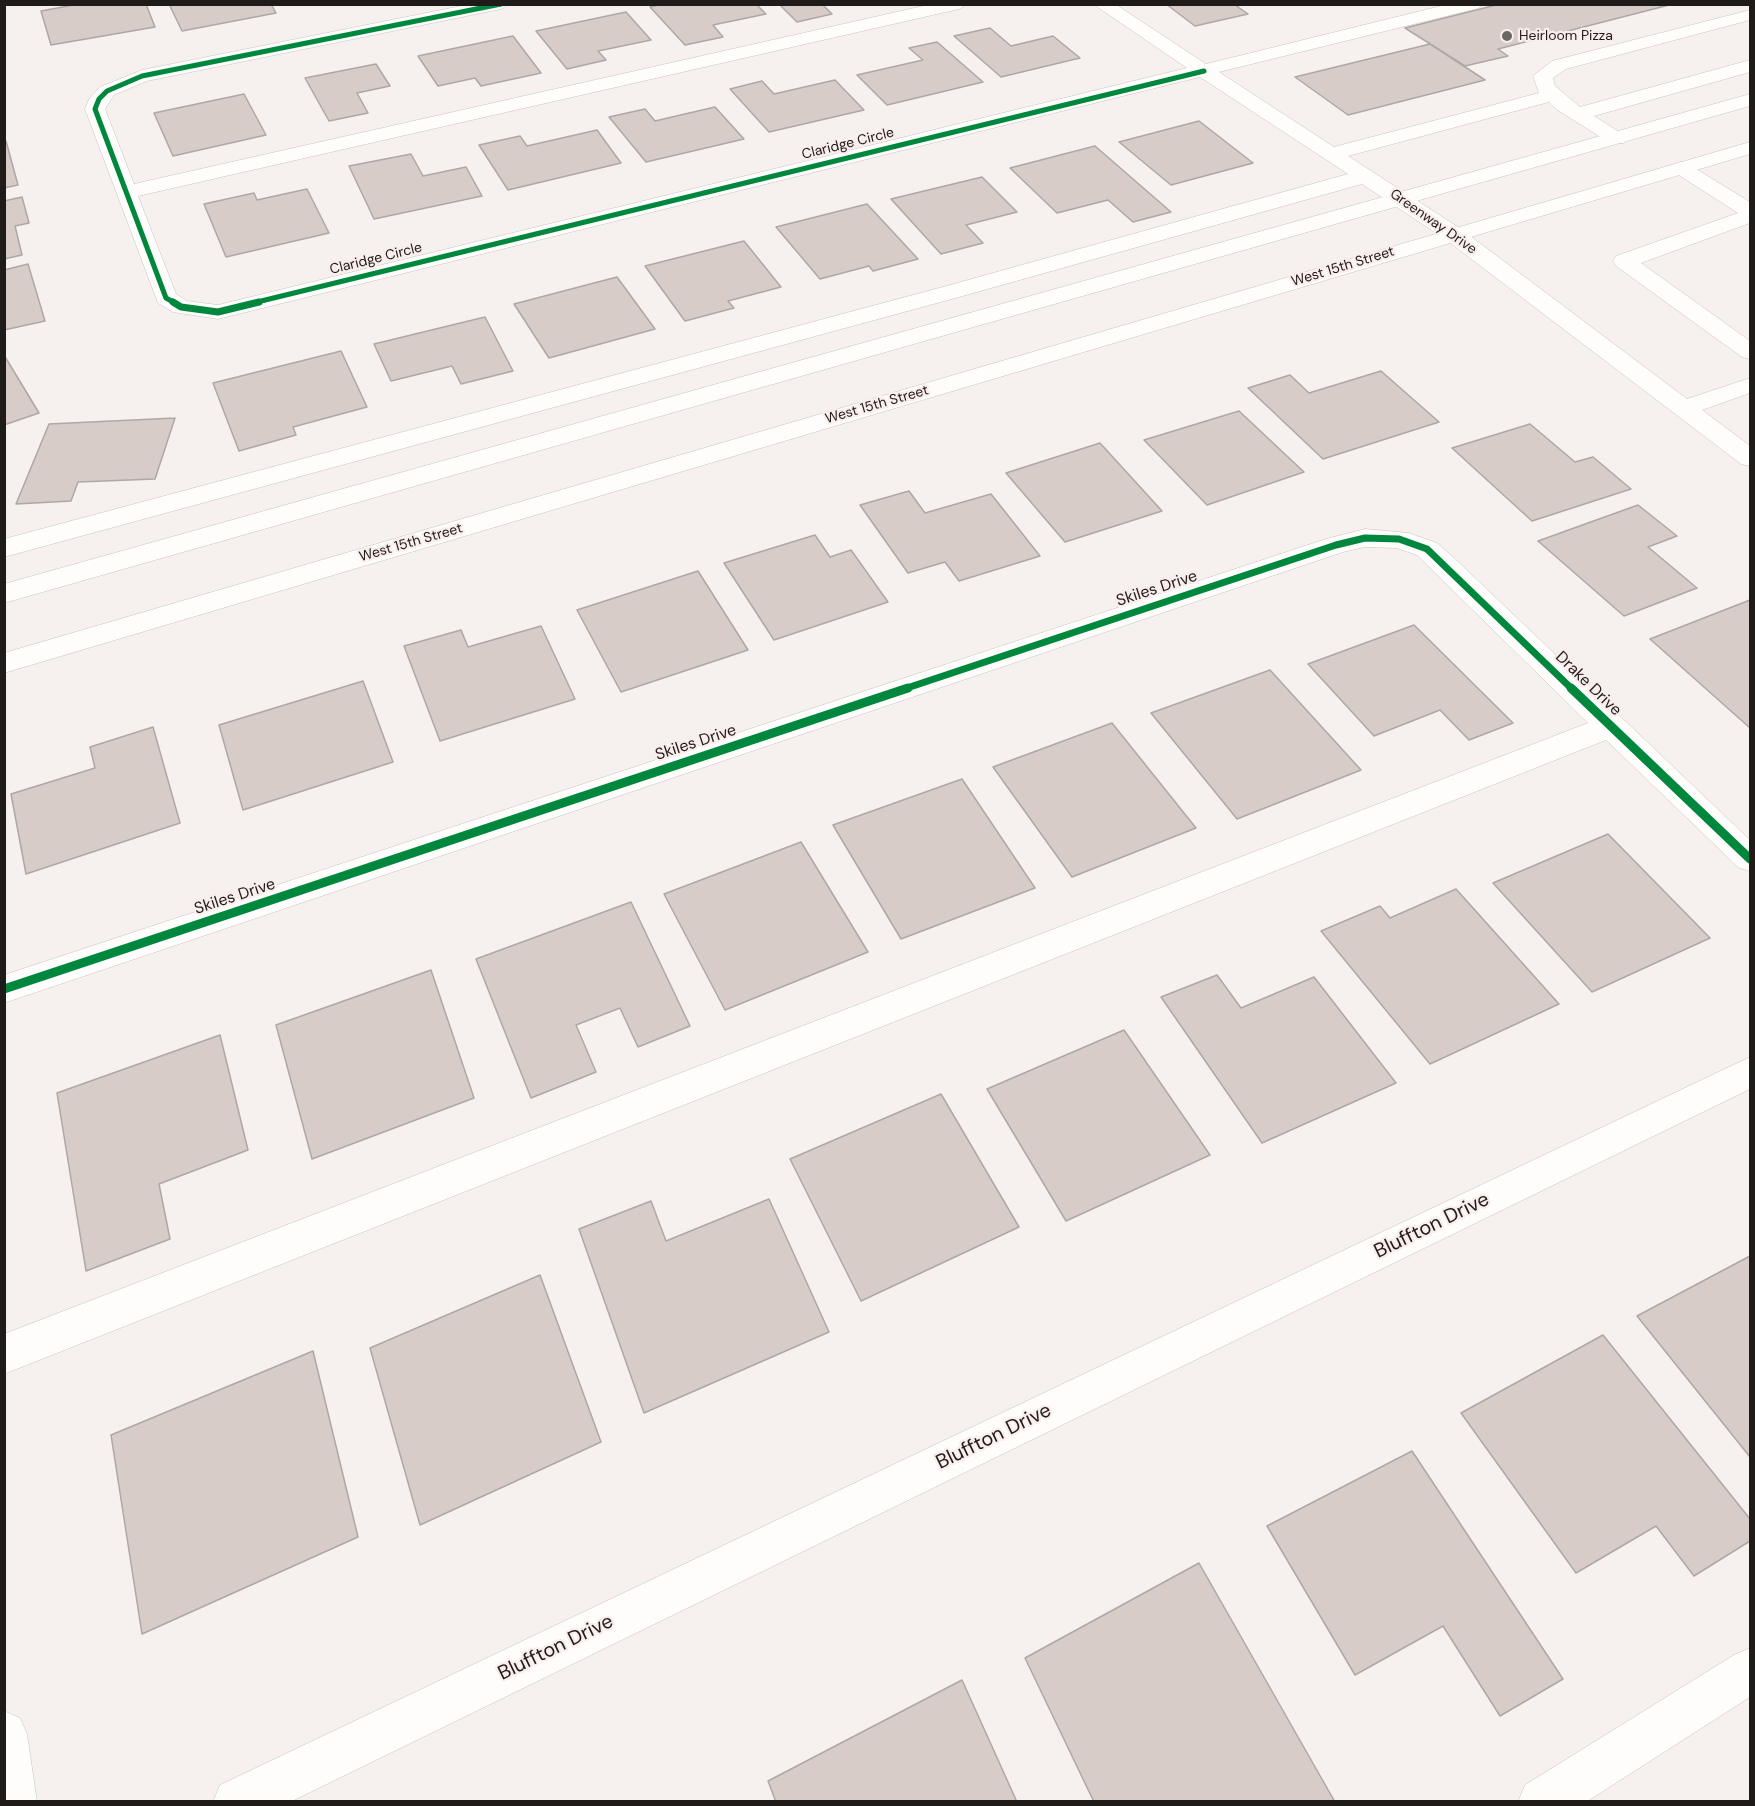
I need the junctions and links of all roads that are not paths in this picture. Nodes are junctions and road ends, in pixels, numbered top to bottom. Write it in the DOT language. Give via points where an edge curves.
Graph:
graph roads {
  1 [pos="501,4"];
  2 [pos="959,4"];
  3 [pos="1102,4"];
  4 [pos="1408,4"];
  5 [pos="1473,4"];
  6 [pos="1750,15"];
  7 [pos="1182,57"];
  8 [pos="1750,66"];
  9 [pos="1204,71"];
  10 [pos="1553,95"];
  11 [pos="1750,100"];
  12 [pos="1577,114"];
  13 [pos="1617,139"];
  14 [pos="1750,148"];
  15 [pos="1332,154"];
  16 [pos="1681,168"];
  17 [pos="1365,176"];
  18 [pos="126,192"];
  19 [pos="1401,199"];
  20 [pos="1750,211"];
  21 [pos="1750,216"];
  22 [pos="1453,234"];
  23 [pos="1750,352"];
  24 [pos="1750,385"];
  25 [pos="1684,408"];
  26 [pos="1750,458"];
  27 [pos="1399,539"];
  28 [pos="4,548"];
  29 [pos="4,594"];
  30 [pos="4,663"];
  31 [pos="1610,726"];
  32 [pos="1750,859"];
  33 [pos="4,989"];
  34 [pos="1750,1072"];
  35 [pos="4,1354"];
  36 [pos="1750,1671"];
  37 [pos="4,1734"];
  38 [pos="13,1802"];
  39 [pos="237,1802"];
  40 [pos="1542,1802"];
  1 -- 18 [label="street, Claridge Circle" via="124,82 107,91 95,109"];
  2 -- 18 [label="street"];
  3 -- 7 [label="street, Greenway Drive"];
  4 -- 7 [label="street"];
  5 -- 9 [label="street, Claridge Circle"];
  6 -- 10 [label="street" via="1559,65 1543,76"];
  7 -- 9 [label="street, Greenway Drive"];
  8 -- 12 [label="street"];
  9 -- 15 [label="street, Greenway Drive"];
  9 -- 18 [label="street, Claridge Circle" via="218,312 181,307 166,298"];
  10 -- 12 [label="street"];
  10 -- 15 [label="street"];
  11 -- 13 [label="street"];
  12 -- 13 [label="street"];
  13 -- 19 [label="street"];
  14 -- 16 [label="street, West 15th Street"];
  15 -- 17 [label="street, Greenway Drive"];
  16 -- 20 [label="street"];
  16 -- 22 [label="street, West 15th Street"];
  17 -- 19 [label="street, Greenway Drive"];
  17 -- 28 [label="street"];
  19 -- 22 [label="street, Greenway Drive"];
  19 -- 29 [label="street"];
  21 -- 23 [label="street" via="1624,261"];
  22 -- 25 [label="street, Greenway Drive"];
  22 -- 30 [label="street, West 15th Street"];
  24 -- 25 [label="street"];
  25 -- 26 [label="street, Greenway Drive"];
  27 -- 31 [label="street, Drake Drive" via="1427,549 1444,564"];
  27 -- 33 [label="street, Skiles Drive" via="1365,538 1336,545"];
  31 -- 32 [label="street, Drake Drive"];
  31 -- 35 [label="street"];
  34 -- 39 [label="street, Bluffton Drive"];
  36 -- 40 [label="street"];
  37 -- 38 [label="street"];
}
